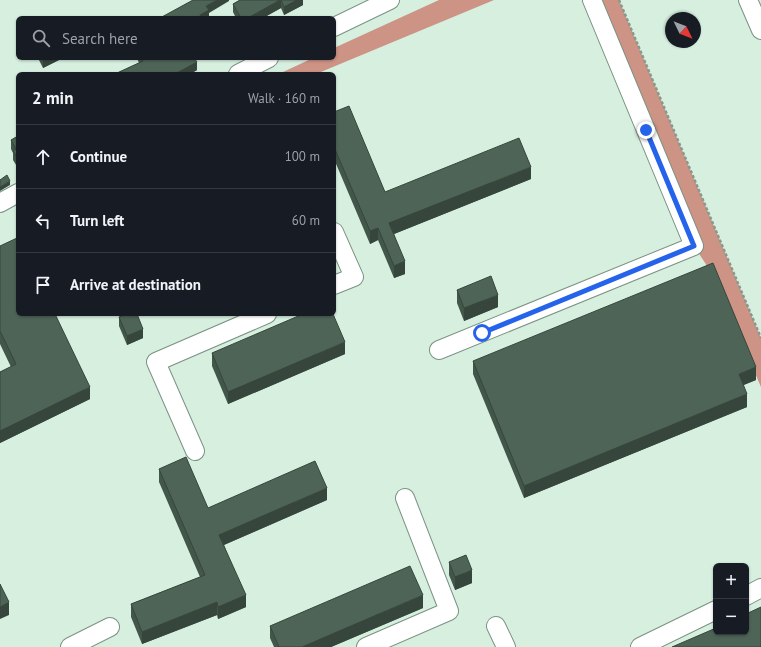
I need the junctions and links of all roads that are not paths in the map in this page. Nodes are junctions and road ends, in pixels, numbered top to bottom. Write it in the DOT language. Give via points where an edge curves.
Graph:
graph roads {
  1 [pos="390,0"];
  2 [pos="592,0"];
  3 [pos="748,0"];
  4 [pos="336,26"];
  5 [pos="761,30"];
  6 [pos="264,65"];
  7 [pos="244,72"];
  8 [pos="16,194"];
  9 [pos="0,203"];
  10 [pos="336,236"];
  11 [pos="336,284"];
  12 [pos="262,316"];
  13 [pos="439,350"];
  14 [pos="195,451"];
  15 [pos="405,498"];
  16 [pos="761,588"];
  17 [pos="749,594"];
  18 [pos="713,611"];
  19 [pos="496,626"];
  20 [pos="110,627"];
  21 [pos="70,647"];
  22 [pos="366,647"];
  23 [pos="506,647"];
  24 [pos="640,647"];
  1 -- 4 [label="street"];
  2 -- 13 [label="street" via="694,246"];
  3 -- 5 [label="street"];
  6 -- 7 [label="street"];
  8 -- 9 [label="street"];
  10 -- 11 [label="street" via="354,277"];
  12 -- 14 [label="street" via="156,362"];
  15 -- 22 [label="street" via="449,611"];
  16 -- 17 [label="street"];
  18 -- 24 [label="street"];
  19 -- 23 [label="street"];
  20 -- 21 [label="street"];
}
